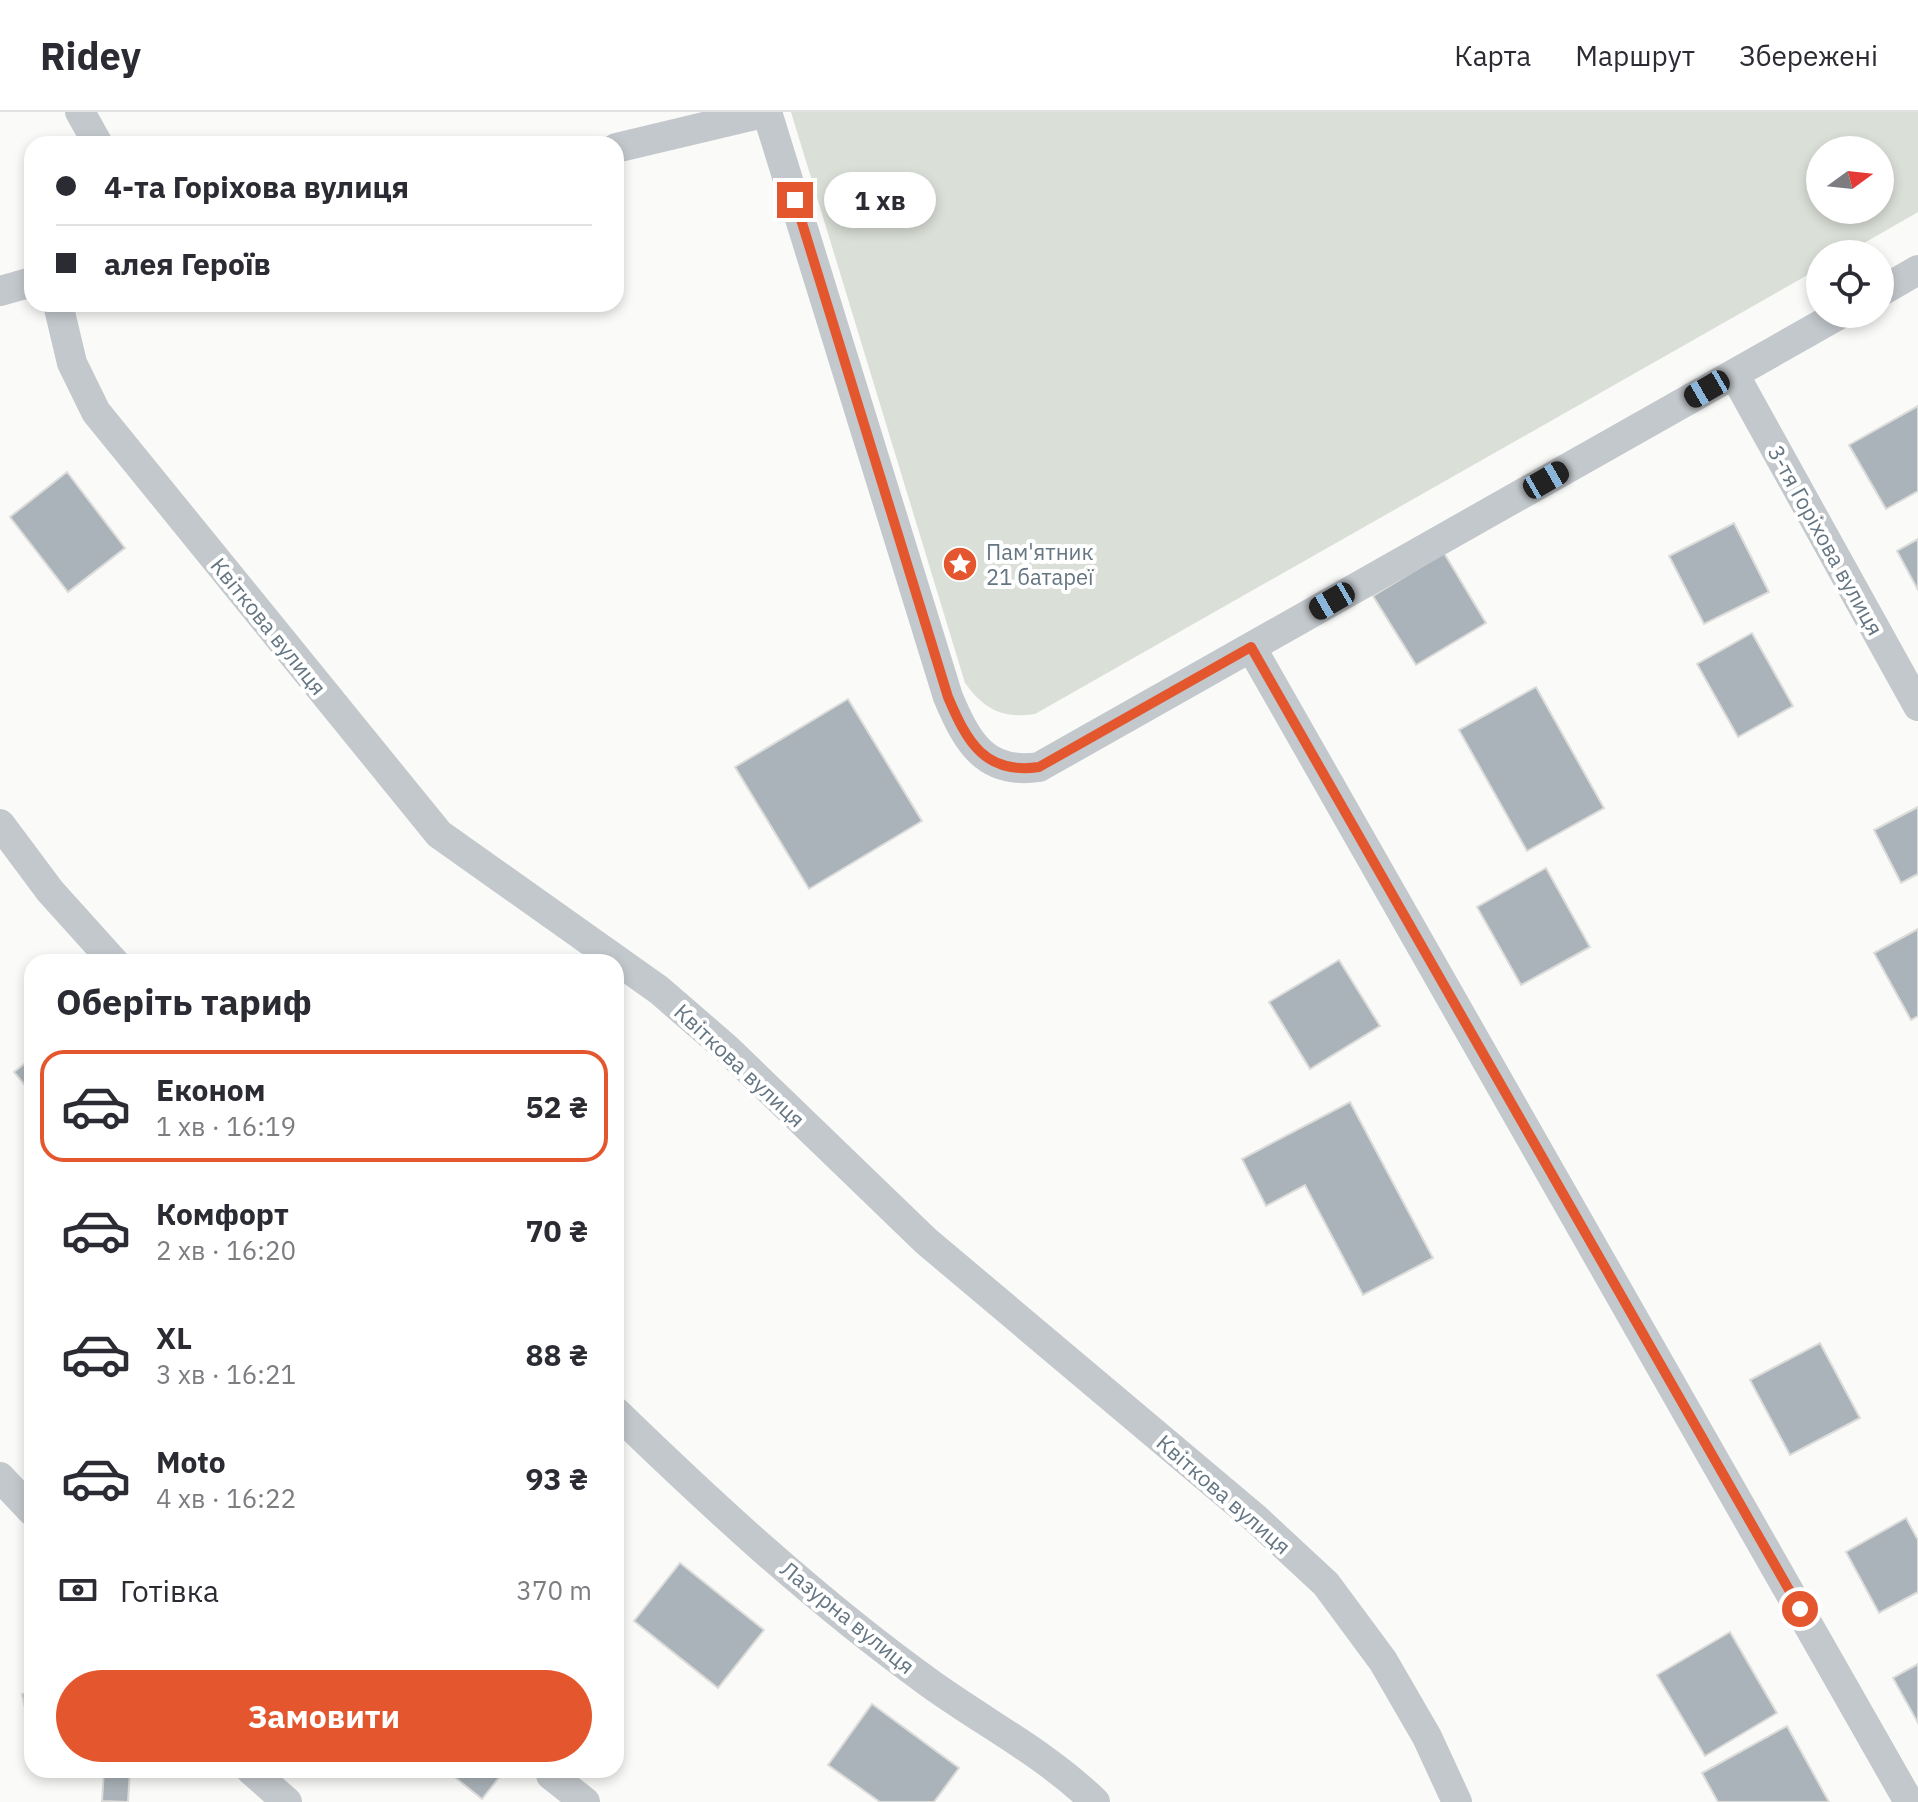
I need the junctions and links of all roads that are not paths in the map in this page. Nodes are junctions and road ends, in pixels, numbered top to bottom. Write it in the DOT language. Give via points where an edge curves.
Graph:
graph roads {
  1 [pos="80,112"];
  2 [pos="767,112"];
  3 [pos="94,136"];
  4 [pos="624,146"];
  5 [pos="1918,270"];
  6 [pos="24,284"];
  7 [pos="1894,284"];
  8 [pos="0,291"];
  9 [pos="60,312"];
  10 [pos="1815,328"];
  11 [pos="1734,374"];
  12 [pos="1251,647"];
  13 [pos="1918,706"];
  14 [pos="0,824"];
  15 [pos="107,954"];
  16 [pos="608,954"];
  17 [pos="624,965"];
  18 [pos="624,1419"];
  19 [pos="0,1477"];
  20 [pos="24,1502"];
  21 [pos="260,1778"];
  22 [pos="555,1778"];
  23 [pos="287,1802"];
  24 [pos="585,1802"];
  25 [pos="1095,1802"];
  26 [pos="1457,1802"];
  27 [pos="1909,1802"];
  1 -- 3 [label="street"];
  2 -- 4 [label="street"];
  2 -- 12 [label="street" via="948,697 962,731 979,752 1016,770 1039,767"];
  5 -- 7 [label="street"];
  6 -- 8 [label="street"];
  9 -- 16 [label="street, Квіткова вулиця" via="72,363 96,412 439,834"];
  10 -- 11 [label="street"];
  11 -- 12 [label="street"];
  11 -- 13 [label="street, 3-тя Горіхова вулиця"];
  12 -- 27 [label="street"];
  14 -- 15 [label="street"];
  17 -- 26 [label="street, Квіткова вулиця" via="726,1048 926,1241 1326,1584 1383,1661"];
  18 -- 25 [label="street, Лазурна вулиця" via="811,1589 927,1681 1071,1778"];
  19 -- 20 [label="street"];
  21 -- 23 [label="street"];
  22 -- 24 [label="street"];
}
